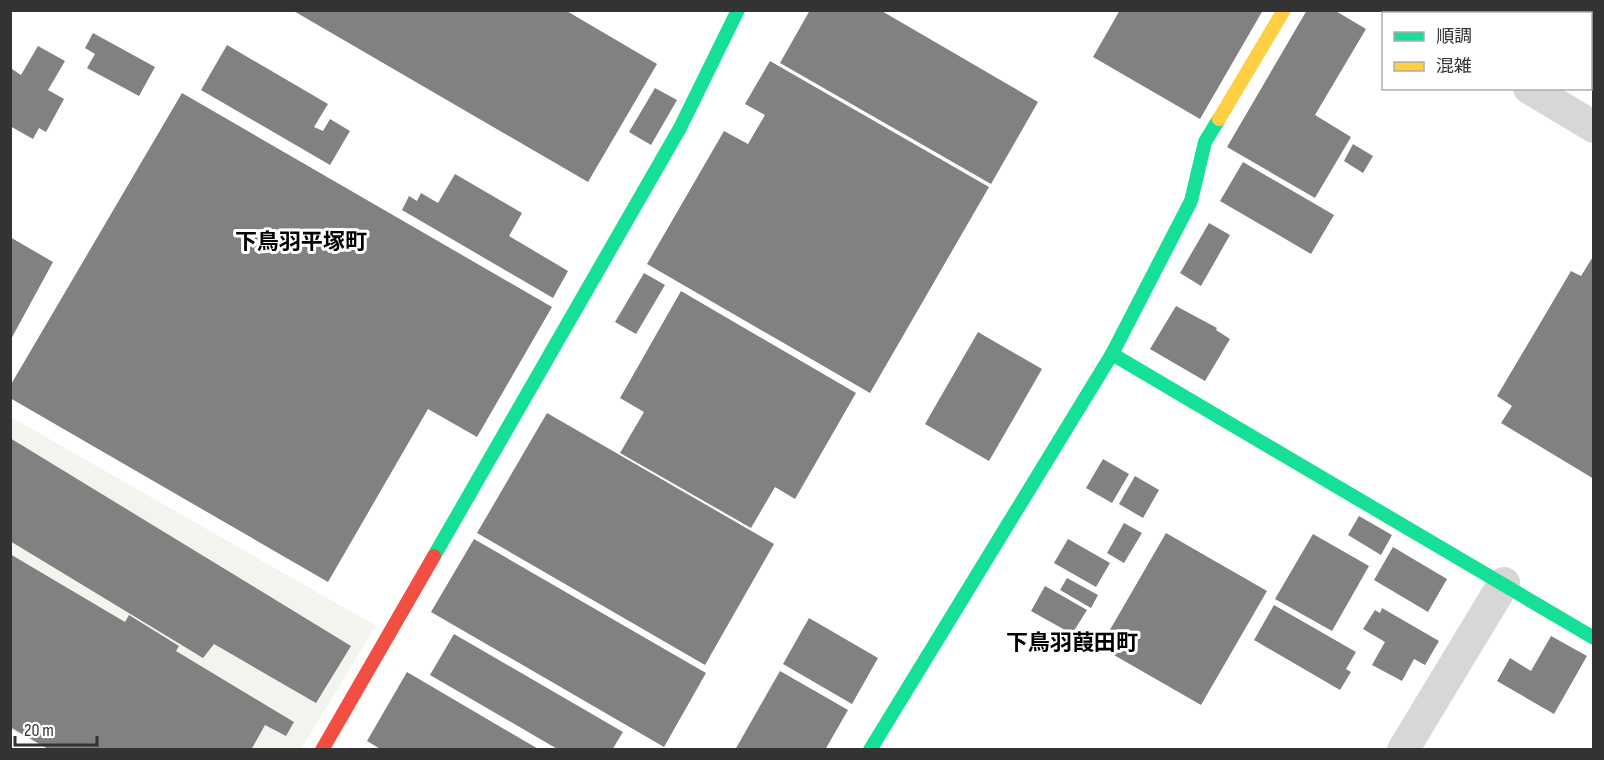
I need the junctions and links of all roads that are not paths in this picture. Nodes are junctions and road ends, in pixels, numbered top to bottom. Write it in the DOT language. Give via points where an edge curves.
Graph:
graph roads {
  1 [pos="738,10"];
  2 [pos="1284,10"];
  3 [pos="1532,90"];
  4 [pos="1593,127"];
  5 [pos="1112,354"];
  6 [pos="1504,583"];
  7 [pos="1593,638"];
  8 [pos="322,750"];
  9 [pos="870,750"];
  10 [pos="1403,750"];
  1 -- 8 [label="street" via="681,128"];
  2 -- 5 [label="street" via="1204,142 1191,201"];
  3 -- 4 [label="street"];
  5 -- 6 [label="street"];
  5 -- 9 [label="street"];
  6 -- 7 [label="street"];
  6 -- 10 [label="street"];
}
